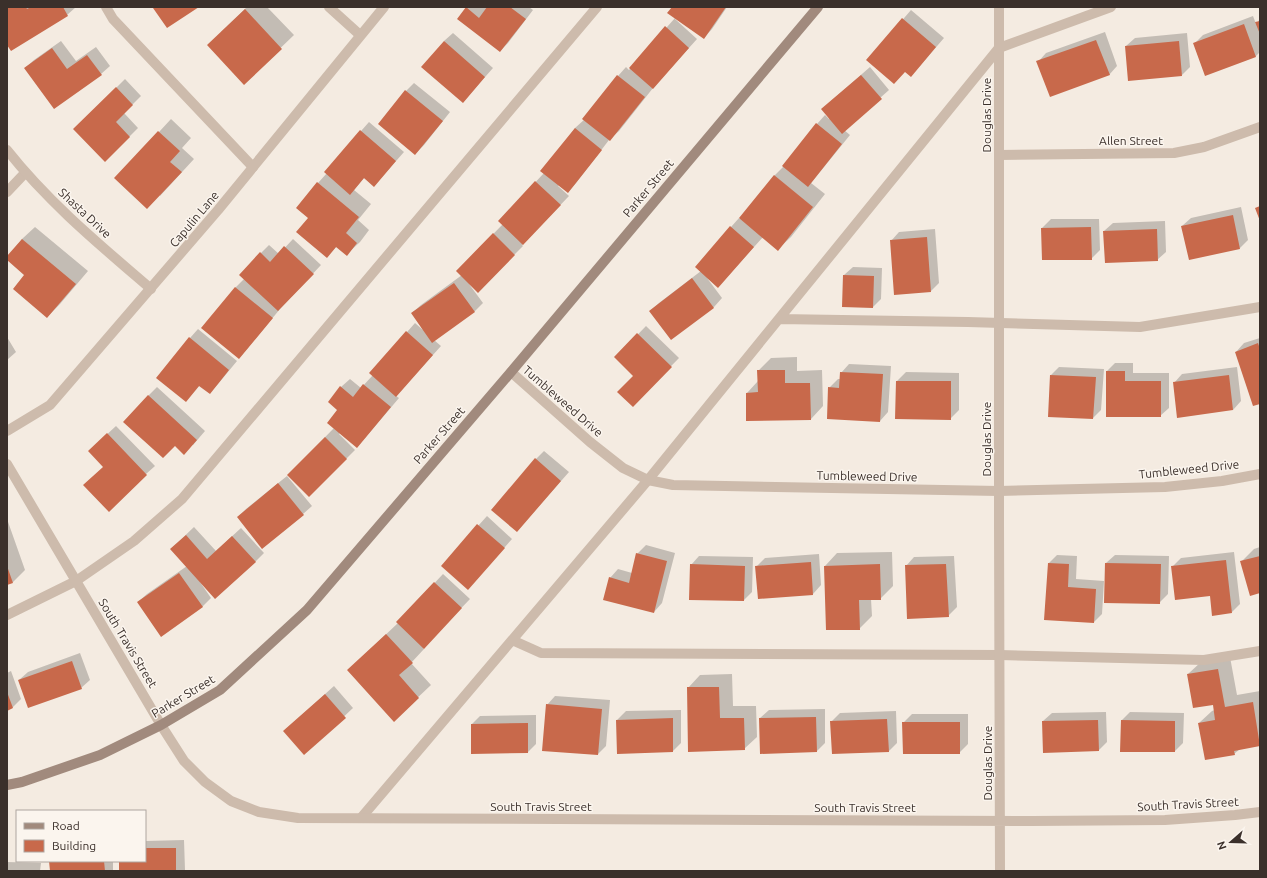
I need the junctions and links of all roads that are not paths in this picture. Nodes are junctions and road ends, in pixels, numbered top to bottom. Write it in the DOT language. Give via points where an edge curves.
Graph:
graph roads {
  1 [pos="106,7"];
  2 [pos="329,7"];
  3 [pos="384,7"];
  4 [pos="596,7"];
  5 [pos="818,7"];
  6 [pos="999,7"];
  7 [pos="1111,7"];
  8 [pos="360,35"];
  9 [pos="999,48"];
  10 [pos="1260,127"];
  11 [pos="7,150"];
  12 [pos="999,155"];
  13 [pos="253,167"];
  14 [pos="25,173"];
  15 [pos="7,192"];
  16 [pos="151,289"];
  17 [pos="1260,307"];
  18 [pos="779,320"];
  19 [pos="999,323"];
  20 [pos="511,372"];
  21 [pos="7,431"];
  22 [pos="7,464"];
  23 [pos="1260,474"];
  24 [pos="648,480"];
  25 [pos="999,491"];
  26 [pos="76,581"];
  27 [pos="7,615"];
  28 [pos="512,640"];
  29 [pos="1260,652"];
  30 [pos="1000,655"];
  31 [pos="161,725"];
  32 [pos="7,785"];
  33 [pos="1260,812"];
  34 [pos="361,818"];
  35 [pos="1000,821"];
  36 [pos="1000,871"];
  1 -- 13 [label="street" via="113,19"];
  2 -- 8 [label="street"];
  3 -- 8 [label="street, Capulin Lane"];
  4 -- 26 [label="street" via="182,499 134,541"];
  5 -- 20 [label="main road, Parker Street"];
  6 -- 9 [label="street, Douglas Drive"];
  7 -- 9 [label="street"];
  8 -- 13 [label="street, Capulin Lane"];
  9 -- 12 [label="street, Douglas Drive"];
  9 -- 18 [label="street"];
  10 -- 12 [label="street, Allen Street" via="1204,147 1174,153"];
  11 -- 14 [label="street, Shasta Drive"];
  12 -- 19 [label="street, Douglas Drive"];
  13 -- 16 [label="street, Capulin Lane"];
  14 -- 15 [label="street"];
  14 -- 16 [label="street, Shasta Drive" via="81,230"];
  16 -- 21 [label="street, Capulin Lane" via="50,405"];
  17 -- 19 [label="street" via="1140,327"];
  18 -- 19 [label="street"];
  18 -- 24 [label="street"];
  19 -- 25 [label="street, Douglas Drive"];
  20 -- 24 [label="street, Tumbleweed Drive" via="590,442 623,468"];
  20 -- 31 [label="main road, Parker Street" via="307,610 220,690"];
  22 -- 26 [label="street, South Travis Street"];
  23 -- 25 [label="street, Tumbleweed Drive" via="1165,487"];
  24 -- 25 [label="street, Tumbleweed Drive" via="673,485"];
  24 -- 28 [label="street"];
  25 -- 30 [label="street, Douglas Drive"];
  26 -- 27 [label="street"];
  26 -- 31 [label="street, South Travis Street"];
  28 -- 30 [label="street" via="541,653"];
  28 -- 34 [label="street"];
  29 -- 30 [label="street" via="1204,660"];
  30 -- 35 [label="street, Douglas Drive"];
  31 -- 32 [label="main road, Parker Street" via="100,755"];
  31 -- 34 [label="street, South Travis Street" via="184,761 205,782 231,802 259,812 298,818"];
  33 -- 35 [label="street, South Travis Street" via="1165,820"];
  34 -- 35 [label="street, South Travis Street"];
  35 -- 36 [label="street, Douglas Drive"];
}
